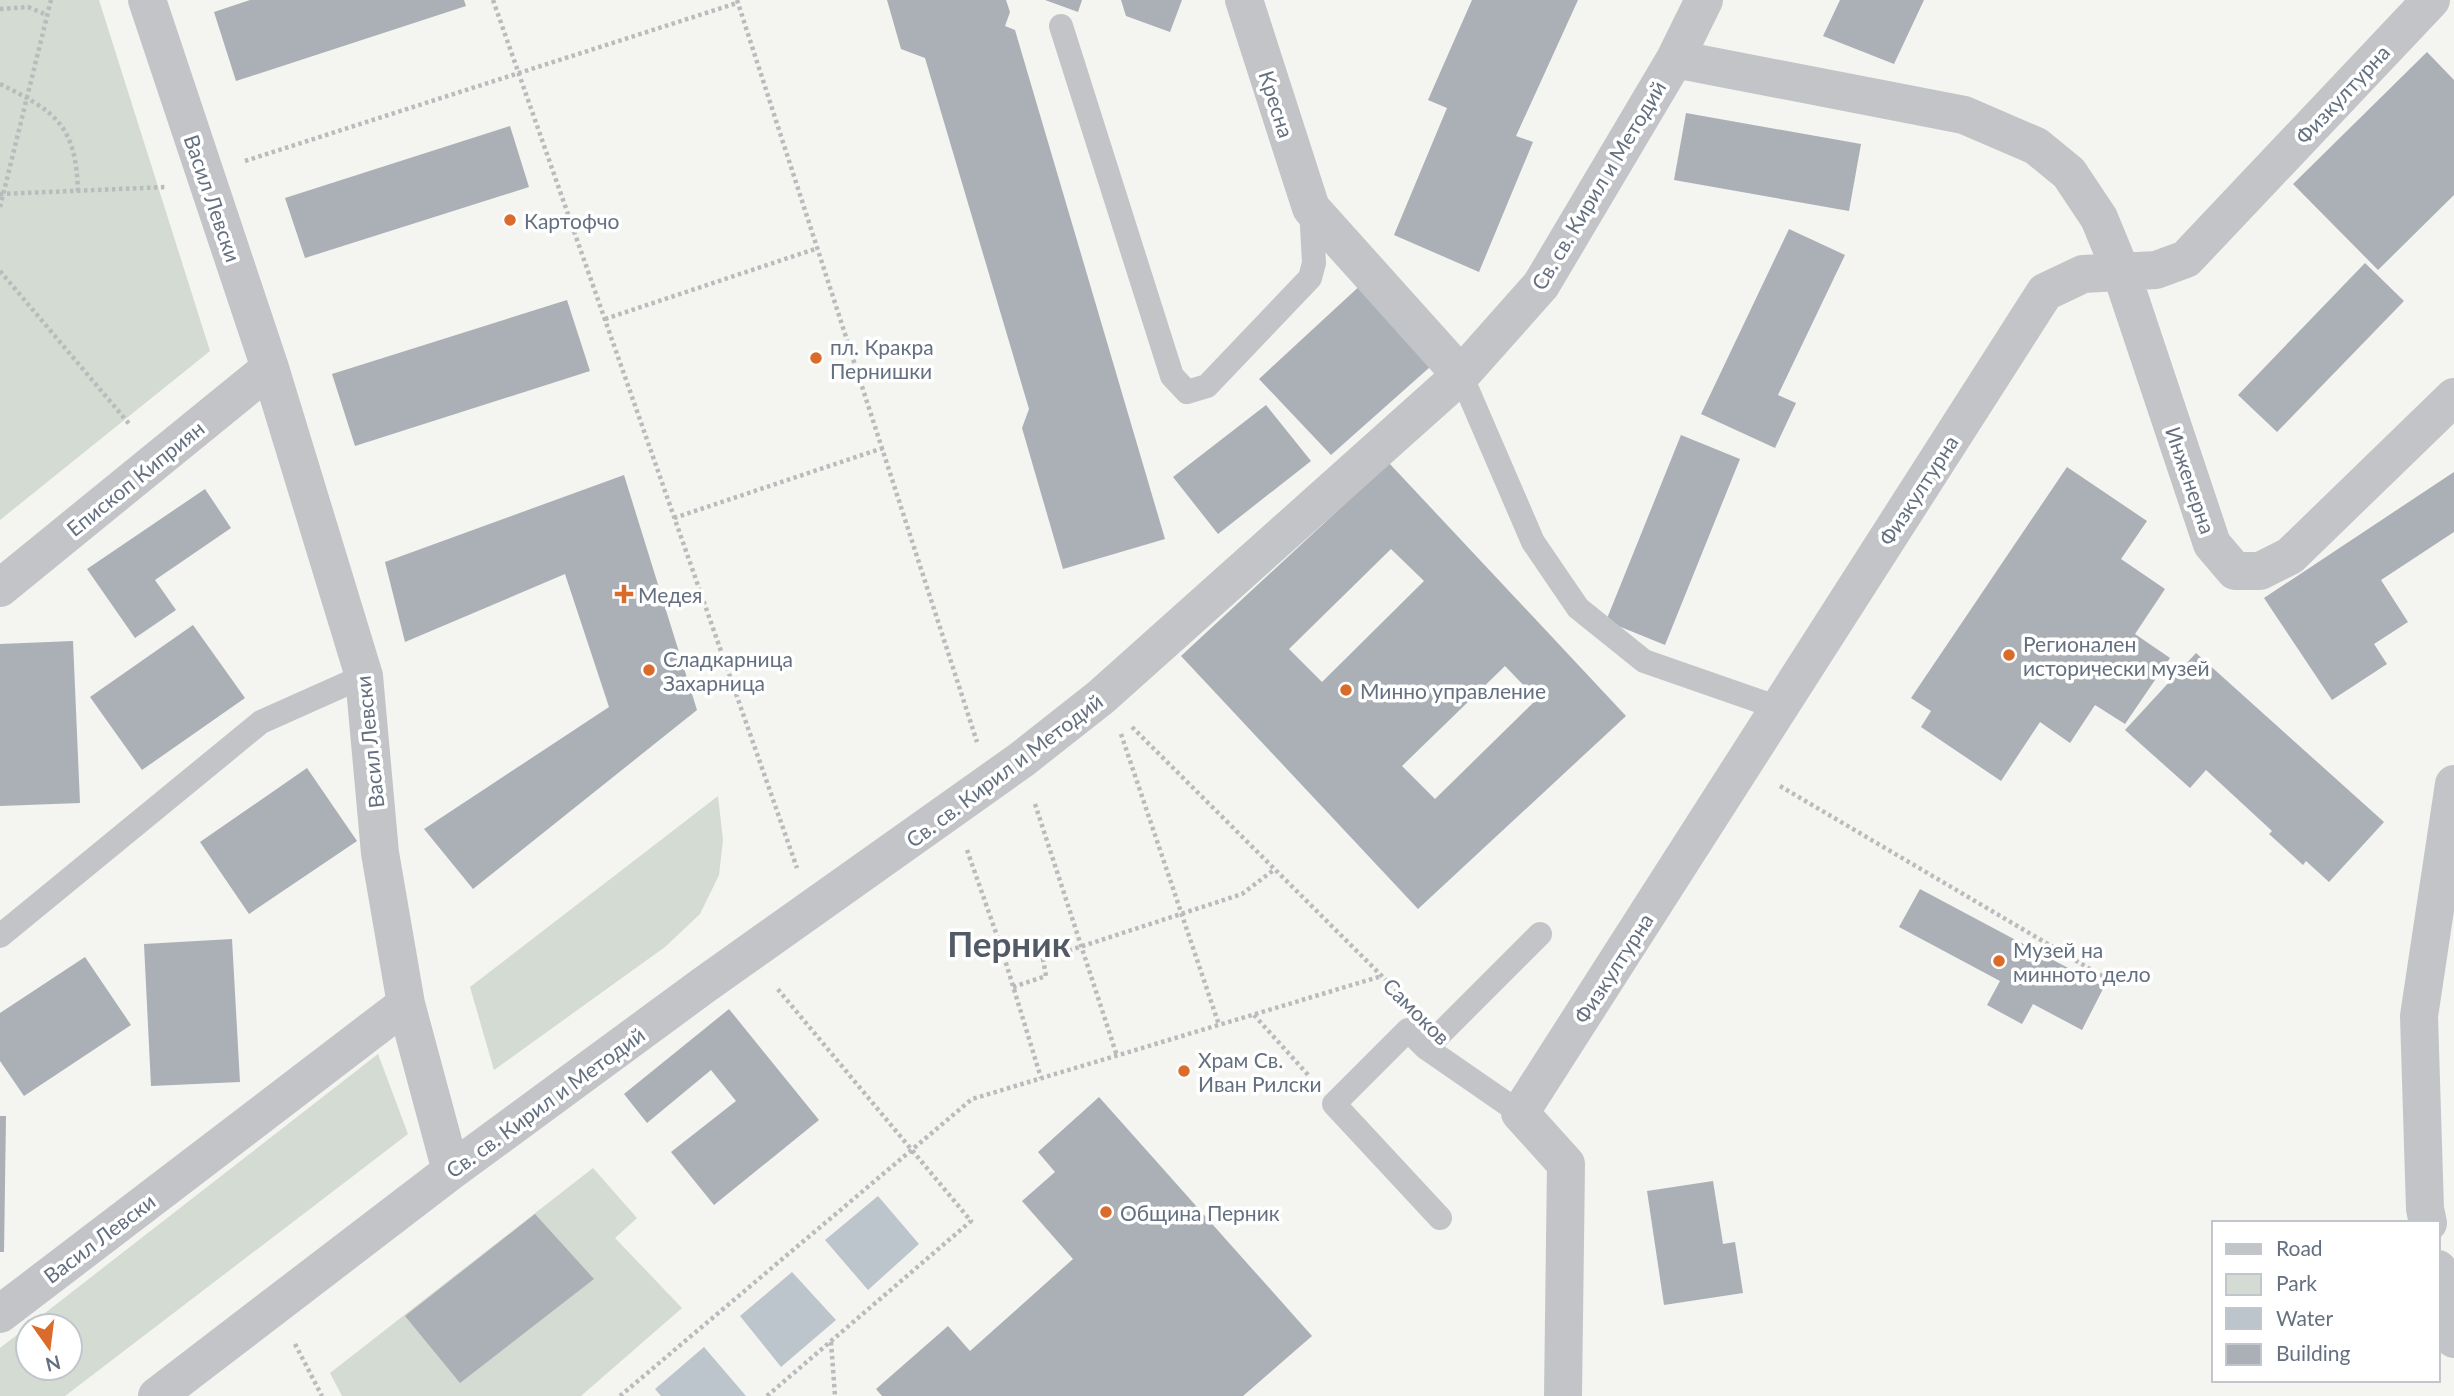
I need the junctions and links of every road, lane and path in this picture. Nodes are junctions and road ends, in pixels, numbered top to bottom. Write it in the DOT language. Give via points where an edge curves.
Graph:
graph roads {
  1 [pos="51,0"];
  2 [pos="147,0"];
  3 [pos="493,0"];
  4 [pos="1244,0"];
  5 [pos="1704,0"];
  6 [pos="2431,0"];
  7 [pos="737,1"];
  8 [pos="0,9"];
  9 [pos="47,15"];
  10 [pos="1061,26"];
  11 [pos="1675,59"];
  12 [pos="518,72"];
  13 [pos="0,84"];
  14 [pos="27,97"];
  15 [pos="205,175"];
  16 [pos="78,192"];
  17 [pos="1,194"];
  18 [pos="0,207"];
  19 [pos="1311,208"];
  20 [pos="818,248"];
  21 [pos="2120,270"];
  22 [pos="0,271"];
  23 [pos="605,319"];
  24 [pos="270,368"];
  25 [pos="1461,375"];
  26 [pos="2454,397"];
  27 [pos="883,448"];
  28 [pos="156,461"];
  29 [pos="674,517"];
  30 [pos="0,588"];
  31 [pos="364,677"];
  32 [pos="1107,703"];
  33 [pos="1779,708"];
  34 [pos="1021,760"];
  35 [pos="1743,764"];
  36 [pos="990,784"];
  37 [pos="2454,784"];
  38 [pos="953,810"];
  39 [pos="1275,869"];
  40 [pos="812,910"];
  41 [pos="1182,915"];
  42 [pos="1540,934"];
  43 [pos="0,936"];
  44 [pos="1082,948"];
  45 [pos="1002,950"];
  46 [pos="748,953"];
  47 [pos="1043,959"];
  48 [pos="1382,976"];
  49 [pos="2119,986"];
  50 [pos="1013,987"];
  51 [pos="406,1004"];
  52 [pos="1254,1014"];
  53 [pos="1219,1025"];
  54 [pos="1434,1041"];
  55 [pos="1116,1056"];
  56 [pos="1041,1079"];
  57 [pos="1334,1104"];
  58 [pos="1521,1113"];
  59 [pos="912,1150"];
  60 [pos="452,1171"];
  61 [pos="1440,1218"];
  62 [pos="2428,1221"];
  63 [pos="2440,1278"];
  64 [pos="274,1307"];
  65 [pos="0,1314"];
  66 [pos="2454,1339"];
  67 [pos="831,1341"];
  68 [pos="157,1396"];
  69 [pos="323,1396"];
  70 [pos="620,1396"];
  71 [pos="766,1396"];
  72 [pos="835,1396"];
  73 [pos="1563,1396"];
  1 -- 9 [label="path"];
  2 -- 15 [label="street, Васил Левски"];
  3 -- 12 [label="path"];
  4 -- 19 [label="street, Кресна"];
  5 -- 11 [label="street, Св. св. Кирил и Методий"];
  6 -- 21 [label="street, Физкултурна" via="2186,259 2156,270"];
  7 -- 12 [label="path"];
  7 -- 20 [label="path"];
  8 -- 9 [label="path" via="28,6"];
  9 -- 14 [label="path"];
  10 -- 19 [label="lane" via="1172,376 1187,392 1207,386 1310,278 1314,263"];
  11 -- 21 [label="street, Инженерна" via="1964,115 2036,146 2069,173 2099,218"];
  11 -- 25 [label="street, Св. св. Кирил и Методий" via="1541,285"];
  12 -- 15 [label="path"];
  12 -- 23 [label="path"];
  13 -- 14 [label="path"];
  14 -- 16 [label="path" via="58,117 77,156"];
  14 -- 17 [label="path"];
  15 -- 16 [label="path" via="158,189"];
  15 -- 24 [label="street, Васил Левски"];
  16 -- 17 [label="path"];
  17 -- 18 [label="path"];
  19 -- 25 [label="street"];
  20 -- 23 [label="path"];
  20 -- 27 [label="path"];
  21 -- 26 [label="street, Инженерна" via="2212,544 2235,571 2260,571 2290,556"];
  21 -- 33 [label="street, Физкултурна" via="2083,274 2045,292"];
  22 -- 28 [label="path"];
  23 -- 29 [label="path"];
  24 -- 28 [label="street, Епископ Киприян"];
  24 -- 31 [label="street, Васил Левски"];
  25 -- 32 [label="street, Св. св. Кирил и Методий"];
  25 -- 33 [label="lane" via="1533,542 1578,608 1644,660"];
  27 -- 29 [label="path"];
  27 -- 36 [label="path"];
  28 -- 30 [label="street, Епископ Киприян"];
  29 -- 40 [label="path"];
  31 -- 43 [label="lane" via="261,722"];
  31 -- 51 [label="street, Васил Левски" via="380,853"];
  32 -- 34 [label="street, Св. св. Кирил и Методий"];
  32 -- 39 [label="path, Самоков"];
  32 -- 41 [label="path"];
  33 -- 35 [label="street, Физкултурна"];
  34 -- 36 [label="street, Св. св. Кирил и Методий"];
  34 -- 44 [label="path"];
  35 -- 49 [label="path"];
  35 -- 58 [label="street, Физкултурна"];
  36 -- 38 [label="street, Св. св. Кирил и Методий"];
  37 -- 62 [label="street" via="2419,1016"];
  38 -- 40 [label="street, Св. св. Кирил и Методий"];
  38 -- 45 [label="path"];
  39 -- 41 [label="path" via="1242,894"];
  39 -- 48 [label="path, Самоков"];
  40 -- 46 [label="street, Св. св. Кирил и Методий"];
  41 -- 44 [label="path"];
  41 -- 53 [label="path"];
  42 -- 54 [label="lane"];
  44 -- 47 [label="path"];
  44 -- 55 [label="path"];
  45 -- 47 [label="path" via="1038,940"];
  45 -- 50 [label="path"];
  46 -- 59 [label="path"];
  46 -- 60 [label="street, Св. св. Кирил и Методий"];
  47 -- 50 [label="path" via="1046,976"];
  48 -- 52 [label="path"];
  48 -- 54 [label="path, Самоков"];
  50 -- 56 [label="path"];
  51 -- 60 [label="street"];
  51 -- 65 [label="street, Васил Левски"];
  52 -- 53 [label="path"];
  52 -- 57 [label="path"];
  53 -- 55 [label="path"];
  54 -- 57 [label="lane" via="1408,1030"];
  54 -- 58 [label="lane"];
  55 -- 56 [label="path"];
  56 -- 59 [label="path" via="972,1099"];
  57 -- 61 [label="lane"];
  58 -- 73 [label="street" via="1566,1164"];
  59 -- 67 [label="path" via="971,1221"];
  59 -- 70 [label="path"];
  60 -- 64 [label="street, Св. св. Кирил и Методий"];
  63 -- 66 [label="street"];
  64 -- 68 [label="street, Св. св. Кирил и Методий"];
  64 -- 69 [label="path"];
  67 -- 71 [label="path"];
  67 -- 72 [label="path"];
}
